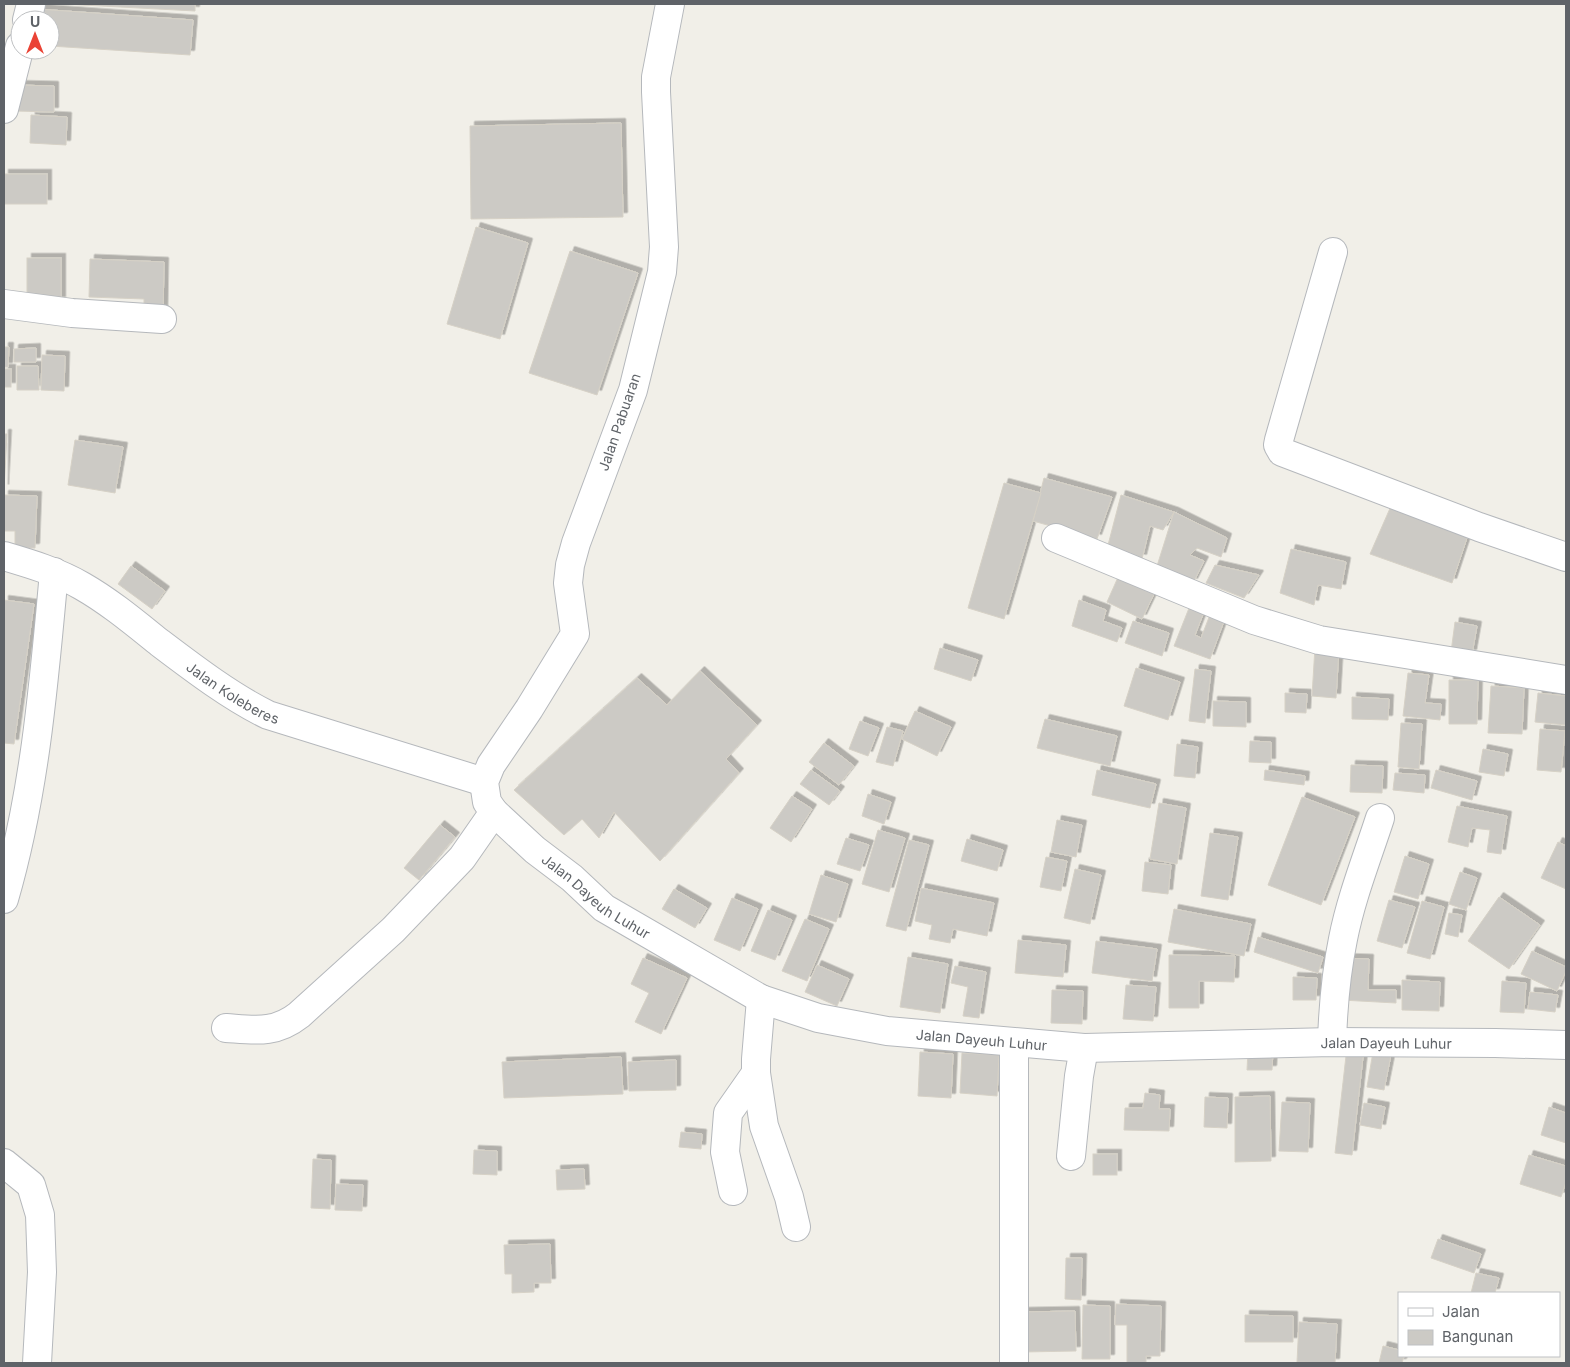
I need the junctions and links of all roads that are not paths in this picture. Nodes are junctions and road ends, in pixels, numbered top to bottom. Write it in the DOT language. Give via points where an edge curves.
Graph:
graph roads {
  1 [pos="670,4"];
  2 [pos="16,60"];
  3 [pos="4,109"];
  4 [pos="1333,252"];
  5 [pos="4,304"];
  6 [pos="162,319"];
  7 [pos="1056,538"];
  8 [pos="4,556"];
  9 [pos="1566,557"];
  10 [pos="54,572"];
  11 [pos="1566,680"];
  12 [pos="484,782"];
  13 [pos="494,812"];
  14 [pos="1380,818"];
  15 [pos="4,899"];
  16 [pos="761,999"];
  17 [pos="226,1028"];
  18 [pos="1014,1042"];
  19 [pos="1332,1042"];
  20 [pos="1566,1046"];
  21 [pos="1084,1048"];
  22 [pos="756,1073"];
  23 [pos="1071,1156"];
  24 [pos="4,1163"];
  25 [pos="733,1191"];
  26 [pos="796,1227"];
  27 [pos="37,1363"];
  28 [pos="1014,1363"];
  1 -- 12 [label="street, Jalan Pabuaran" via="656,77 664,247 659,281 633,390 570,565 568,583 575,634 491,765"];
  2 -- 3 [label="street"];
  4 -- 9 [label="street" via="1279,440 1282,452"];
  5 -- 6 [label="street" via="72,313"];
  7 -- 11 [label="street" via="1254,620 1319,640"];
  8 -- 10 [label="street, Jalan Koleberes"];
  10 -- 12 [label="street, Jalan Koleberes" via="109,603 249,706 268,715"];
  10 -- 15 [label="street" via="29,793"];
  12 -- 13 [label="street, Jalan Dayeuh Luhur" via="487,802"];
  13 -- 16 [label="street, Jalan Dayeuh Luhur" via="604,908"];
  13 -- 17 [label="street" via="462,858 393,930 295,1018 282,1026 258,1031"];
  14 -- 19 [label="street" via="1343,939"];
  16 -- 18 [label="street, Jalan Dayeuh Luhur" via="843,1024"];
  16 -- 22 [label="street"];
  18 -- 21 [label="street, Jalan Dayeuh Luhur"];
  18 -- 28 [label="street"];
  19 -- 20 [label="street, Jalan Dayeuh Luhur" via="1495,1042"];
  19 -- 21 [label="street, Jalan Dayeuh Luhur"];
  21 -- 23 [label="street"];
  22 -- 25 [label="street" via="728,1113 725,1152"];
  22 -- 26 [label="street" via="764,1126"];
  24 -- 27 [label="street" via="31,1185 40,1215 42,1272"];
}
